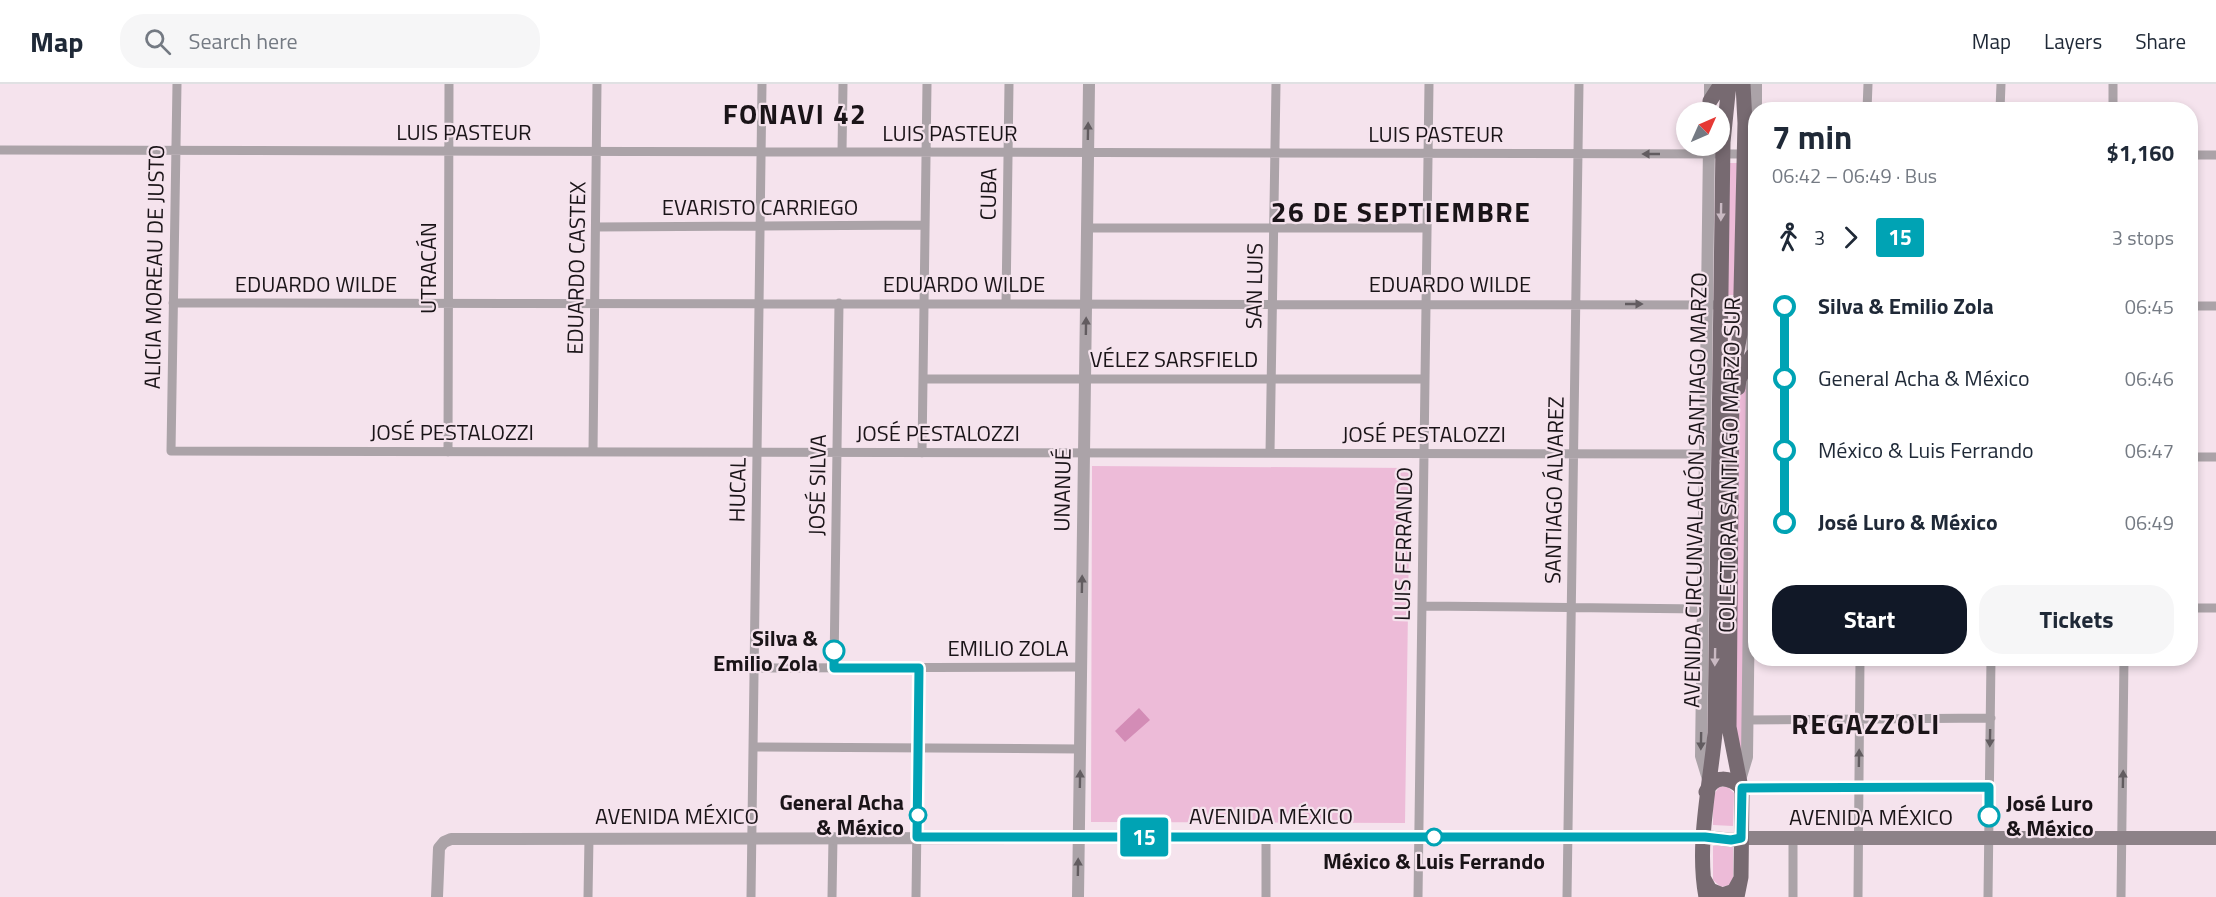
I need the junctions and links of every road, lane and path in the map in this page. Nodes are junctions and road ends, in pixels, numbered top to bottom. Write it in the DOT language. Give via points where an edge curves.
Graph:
graph roads {
  1 [pos="177,84"];
  2 [pos="449,84"];
  3 [pos="597,84"];
  4 [pos="762,84"];
  5 [pos="843,84"];
  6 [pos="927,84"];
  7 [pos="1009,84"];
  8 [pos="1089,84"];
  9 [pos="1276,84"];
  10 [pos="1429,84"];
  11 [pos="1579,84"];
  12 [pos="1710,84"];
  13 [pos="1721,84"];
  14 [pos="1729,84"];
  15 [pos="1743,84"];
  16 [pos="1756,84"];
  17 [pos="1868,84"];
  18 [pos="2001,84"];
  19 [pos="2113,84"];
  20 [pos="1710,102"];
  21 [pos="1712,102"];
  22 [pos="1725,102"];
  23 [pos="1756,102"];
  24 [pos="1867,102"];
  25 [pos="2000,102"];
  26 [pos="2113,102"];
  27 [pos="1748,122"];
  28 [pos="0,150"];
  29 [pos="176,151"];
  30 [pos="449,151"];
  31 [pos="597,151"];
  32 [pos="761,152"];
  33 [pos="842,152"];
  34 [pos="926,152"];
  35 [pos="1008,152"];
  36 [pos="1676,152"];
  37 [pos="1730,152"];
  38 [pos="1088,153"];
  39 [pos="1275,153"];
  40 [pos="1428,153"];
  41 [pos="1578,153"];
  42 [pos="1748,153"];
  43 [pos="2198,155"];
  44 [pos="2216,155"];
  45 [pos="1714,156"];
  46 [pos="925,225"];
  47 [pos="760,226"];
  48 [pos="596,227"];
  49 [pos="1087,228"];
  50 [pos="1274,228"];
  51 [pos="1427,228"];
  52 [pos="173,303"];
  53 [pos="448,303"];
  54 [pos="595,303"];
  55 [pos="759,303"];
  56 [pos="839,303"];
  57 [pos="924,304"];
  58 [pos="1006,304"];
  59 [pos="1086,304"];
  60 [pos="1273,304"];
  61 [pos="1426,304"];
  62 [pos="1576,304"];
  63 [pos="1713,304"];
  64 [pos="1748,305"];
  65 [pos="2198,306"];
  66 [pos="2216,306"];
  67 [pos="1748,308"];
  68 [pos="1748,363"];
  69 [pos="923,378"];
  70 [pos="1085,379"];
  71 [pos="1272,379"];
  72 [pos="1425,379"];
  73 [pos="171,451"];
  74 [pos="448,452"];
  75 [pos="593,452"];
  76 [pos="757,452"];
  77 [pos="837,453"];
  78 [pos="922,453"];
  79 [pos="1084,453"];
  80 [pos="1270,453"];
  81 [pos="1424,454"];
  82 [pos="1574,454"];
  83 [pos="1705,454"];
  84 [pos="2198,457"];
  85 [pos="2216,457"];
  86 [pos="1731,460"];
  87 [pos="1422,606"];
  88 [pos="1571,607"];
  89 [pos="2198,608"];
  90 [pos="2216,608"];
  91 [pos="1703,609"];
  92 [pos="1751,666"];
  93 [pos="1860,666"];
  94 [pos="1992,666"];
  95 [pos="2124,666"];
  96 [pos="1081,667"];
  97 [pos="754,668"];
  98 [pos="834,668"];
  99 [pos="919,668"];
  100 [pos="1990,718"];
  101 [pos="1860,719"];
  102 [pos="1748,720"];
  103 [pos="753,747"];
  104 [pos="918,748"];
  105 [pos="1080,749"];
  106 [pos="1708,779"];
  107 [pos="1741,784"];
  108 [pos="1989,787"];
  109 [pos="1859,788"];
  110 [pos="1706,796"];
  111 [pos="752,837"];
  112 [pos="833,837"];
  113 [pos="917,837"];
  114 [pos="1079,837"];
  115 [pos="1266,837"];
  116 [pos="1419,837"];
  117 [pos="1568,837"];
  118 [pos="1705,837"];
  119 [pos="589,838"];
  120 [pos="1741,838"];
  121 [pos="1793,838"];
  122 [pos="1858,838"];
  123 [pos="1989,838"];
  124 [pos="2122,838"];
  125 [pos="2216,838"];
  126 [pos="1704,876"];
  127 [pos="1740,890"];
  128 [pos="438,897"];
  129 [pos="588,897"];
  130 [pos="751,897"];
  131 [pos="832,897"];
  132 [pos="916,897"];
  133 [pos="1078,897"];
  134 [pos="1266,897"];
  135 [pos="1418,897"];
  136 [pos="1567,897"];
  137 [pos="1707,897"];
  138 [pos="1793,897"];
  139 [pos="1858,897"];
  140 [pos="1988,897"];
  141 [pos="2121,897"];
  1 -- 29 [label="street, ALICIA MOREAU DE JUSTO"];
  2 -- 30 [label="street, UTRACÁN"];
  3 -- 31 [label="street, EDUARDO CASTEX"];
  4 -- 32 [label="street, HUCAL"];
  5 -- 33 [label="street"];
  6 -- 34 [label="street"];
  7 -- 35 [label="street, CUBA"];
  38 -- 8 [label="street, UNANUÉ, one-way"];
  9 -- 39 [label="street, SAN LUIS"];
  10 -- 40 [label="street, LUIS FERRANDO"];
  11 -- 41 [label="street, SANTIAGO ÁLVAREZ"];
  12 -- 20 [label="street"];
  13 -- 21 [label="main road"];
  14 -- 22 [label="main road, AVENIDA CIRCUNVALACIÓN SANTIAGO MARZO"];
  15 -- 27 [label="main road, AVENIDA CIRCUNVALACIÓN SANTIAGO MARZO"];
  16 -- 23 [label="street"];
  17 -- 24 [label="street"];
  18 -- 25 [label="street"];
  19 -- 26 [label="street"];
  28 -- 29 [label="street, LUIS PASTEUR"];
  29 -- 30 [label="street, LUIS PASTEUR"];
  29 -- 52 [label="street, ALICIA MOREAU DE JUSTO"];
  30 -- 31 [label="street, LUIS PASTEUR"];
  30 -- 53 [label="street, UTRACÁN"];
  31 -- 32 [label="street, LUIS PASTEUR"];
  31 -- 48 [label="street, EDUARDO CASTEX"];
  32 -- 33 [label="street, LUIS PASTEUR"];
  32 -- 47 [label="street, HUCAL"];
  33 -- 34 [label="street, LUIS PASTEUR"];
  34 -- 35 [label="street, LUIS PASTEUR"];
  34 -- 46 [label="street"];
  35 -- 38 [label="street, LUIS PASTEUR"];
  35 -- 58 [label="street, CUBA"];
  36 -- 41 [label="street, LUIS PASTEUR, one-way"];
  37 -- 42 [label="street, LUIS PASTEUR"];
  38 -- 39 [label="street, LUIS PASTEUR"];
  38 -- 49 [label="street, UNANUÉ"];
  39 -- 40 [label="street, LUIS PASTEUR"];
  39 -- 50 [label="street, SAN LUIS"];
  40 -- 41 [label="street, LUIS PASTEUR"];
  40 -- 51 [label="street, LUIS FERRANDO"];
  41 -- 62 [label="street, SANTIAGO ÁLVAREZ"];
  43 -- 44 [label="street"];
  45 -- 63 [label="main road, AVENIDA CIRCUNVALACIÓN SANTIAGO MARZO, one-way"];
  46 -- 47 [label="street, EVARISTO CARRIEGO"];
  46 -- 57 [label="street"];
  47 -- 48 [label="street, EVARISTO CARRIEGO"];
  47 -- 55 [label="street, HUCAL"];
  48 -- 54 [label="street, EDUARDO CASTEX"];
  49 -- 50 [label="street"];
  49 -- 59 [label="street, UNANUÉ"];
  50 -- 51 [label="street"];
  50 -- 60 [label="street, SAN LUIS"];
  51 -- 61 [label="street, LUIS FERRANDO"];
  52 -- 53 [label="street, EDUARDO WILDE"];
  52 -- 73 [label="street, ALICIA MOREAU DE JUSTO"];
  53 -- 54 [label="street, EDUARDO WILDE"];
  53 -- 74 [label="street, UTRACÁN"];
  54 -- 55 [label="street, EDUARDO WILDE"];
  54 -- 75 [label="street, EDUARDO CASTEX"];
  55 -- 56 [label="street, EDUARDO WILDE"];
  55 -- 76 [label="street, HUCAL"];
  56 -- 57 [label="street, EDUARDO WILDE"];
  56 -- 77 [label="street, JOSÉ SILVA"];
  57 -- 58 [label="street, EDUARDO WILDE"];
  57 -- 69 [label="street"];
  58 -- 59 [label="street, EDUARDO WILDE"];
  59 -- 60 [label="street, EDUARDO WILDE"];
  70 -- 59 [label="street, UNANUÉ, one-way"];
  60 -- 61 [label="street, EDUARDO WILDE"];
  60 -- 71 [label="street, SAN LUIS"];
  61 -- 62 [label="street, EDUARDO WILDE"];
  61 -- 72 [label="street, LUIS FERRANDO"];
  62 -- 63 [label="street, EDUARDO WILDE, one-way"];
  62 -- 82 [label="street, SANTIAGO ÁLVAREZ"];
  63 -- 64 [label="street, EDUARDO WILDE"];
  63 -- 83 [label="street, COLECTORA SANTIAGO MARZO SUR"];
  63 -- 106 [label="main road, AVENIDA CIRCUNVALACIÓN SANTIAGO MARZO, one-way" via="1715,733"];
  65 -- 66 [label="street"];
  67 -- 86 [label="main road, AVENIDA CIRCUNVALACIÓN SANTIAGO MARZO" via="1733,375"];
  68 -- 86 [label="main road" via="1738,382"];
  69 -- 70 [label="street, VÉLEZ SARSFIELD"];
  69 -- 78 [label="street"];
  70 -- 71 [label="street, VÉLEZ SARSFIELD"];
  70 -- 79 [label="street, UNANUÉ"];
  71 -- 72 [label="street, VÉLEZ SARSFIELD"];
  71 -- 80 [label="street, SAN LUIS"];
  72 -- 81 [label="street, LUIS FERRANDO"];
  73 -- 74 [label="street, JOSÉ PESTALOZZI"];
  74 -- 75 [label="street, JOSÉ PESTALOZZI"];
  75 -- 76 [label="street, JOSÉ PESTALOZZI"];
  76 -- 77 [label="street, JOSÉ PESTALOZZI"];
  76 -- 97 [label="street, HUCAL"];
  77 -- 78 [label="street, JOSÉ PESTALOZZI"];
  77 -- 98 [label="street, JOSÉ SILVA"];
  78 -- 79 [label="street, JOSÉ PESTALOZZI"];
  79 -- 80 [label="street, JOSÉ PESTALOZZI"];
  96 -- 79 [label="street, UNANUÉ, one-way"];
  80 -- 81 [label="street, JOSÉ PESTALOZZI"];
  81 -- 82 [label="street, JOSÉ PESTALOZZI"];
  81 -- 87 [label="street, LUIS FERRANDO"];
  82 -- 83 [label="street, JOSÉ PESTALOZZI"];
  82 -- 88 [label="street, SANTIAGO ÁLVAREZ"];
  83 -- 91 [label="street, COLECTORA SANTIAGO MARZO SUR"];
  84 -- 85 [label="street"];
  86 -- 107 [label="main road, AVENIDA CIRCUNVALACIÓN SANTIAGO MARZO" via="1729,727"];
  87 -- 88 [label="street"];
  87 -- 116 [label="street, LUIS FERRANDO"];
  88 -- 91 [label="street"];
  88 -- 117 [label="street, SANTIAGO ÁLVAREZ"];
  89 -- 90 [label="street"];
  91 -- 106 [label="street, COLECTORA SANTIAGO MARZO SUR, one-way" via="1701,756"];
  92 -- 102 [label="street, COLECTORA SANTIAGO MARZO SUR"];
  93 -- 101 [label="street"];
  94 -- 100 [label="street"];
  124 -- 95 [label="street, one-way"];
  96 -- 99 [label="street, EMILIO ZOLA"];
  96 -- 105 [label="street, UNANUÉ"];
  97 -- 98 [label="street, EMILIO ZOLA"];
  97 -- 103 [label="street, HUCAL"];
  98 -- 99 [label="street, EMILIO ZOLA"];
  99 -- 104 [label="street"];
  100 -- 101 [label="street"];
  100 -- 108 [label="street, one-way"];
  101 -- 102 [label="street"];
  109 -- 101 [label="street, one-way"];
  102 -- 107 [label="street, COLECTORA SANTIAGO MARZO SUR"];
  103 -- 104 [label="street"];
  103 -- 111 [label="street, HUCAL"];
  104 -- 105 [label="street"];
  104 -- 113 [label="street"];
  114 -- 105 [label="street, UNANUÉ, one-way"];
  106 -- 110 [label="main road, AVENIDA CIRCUNVALACIÓN SANTIAGO MARZO"];
  107 -- 109 [label="street"];
  107 -- 110 [label="main road" via="1721,778 1710,784"];
  107 -- 120 [label="main road, AVENIDA CIRCUNVALACIÓN SANTIAGO MARZO"];
  108 -- 109 [label="street"];
  108 -- 123 [label="street"];
  109 -- 122 [label="street"];
  110 -- 118 [label="main road, AVENIDA CIRCUNVALACIÓN SANTIAGO MARZO"];
  111 -- 112 [label="street, AVENIDA MÉXICO"];
  111 -- 119 [label="street, AVENIDA MÉXICO"];
  111 -- 130 [label="street, HUCAL"];
  112 -- 113 [label="street, AVENIDA MÉXICO"];
  112 -- 131 [label="street"];
  113 -- 114 [label="street, AVENIDA MÉXICO"];
  113 -- 132 [label="street"];
  114 -- 115 [label="street, AVENIDA MÉXICO"];
  133 -- 114 [label="street, UNANUÉ, one-way"];
  115 -- 116 [label="street, AVENIDA MÉXICO"];
  115 -- 134 [label="street"];
  116 -- 117 [label="street, AVENIDA MÉXICO"];
  116 -- 135 [label="street, LUIS FERRANDO"];
  117 -- 118 [label="street, AVENIDA MÉXICO"];
  117 -- 136 [label="street, SANTIAGO ÁLVAREZ"];
  118 -- 120 [label="main road, AVENIDA MÉXICO" via="1724,831"];
  118 -- 126 [label="main road, AVENIDA CIRCUNVALACIÓN SANTIAGO MARZO"];
  119 -- 128 [label="street, AVENIDA MÉXICO" via="451,839 442,843 438,851"];
  119 -- 129 [label="street"];
  120 -- 121 [label="main road, AVENIDA MÉXICO"];
  120 -- 127 [label="main road, AVENIDA CIRCUNVALACIÓN SANTIAGO MARZO"];
  121 -- 122 [label="main road, AVENIDA MÉXICO"];
  121 -- 138 [label="street"];
  122 -- 123 [label="main road, AVENIDA MÉXICO"];
  122 -- 139 [label="street"];
  123 -- 124 [label="main road, AVENIDA MÉXICO"];
  123 -- 140 [label="street"];
  124 -- 125 [label="main road, AVENIDA MÉXICO"];
  124 -- 141 [label="street"];
  126 -- 127 [label="main road" via="1708,888 1722,895"];
  126 -- 137 [label="main road, AVENIDA CIRCUNVALACIÓN SANTIAGO MARZO"];
}
